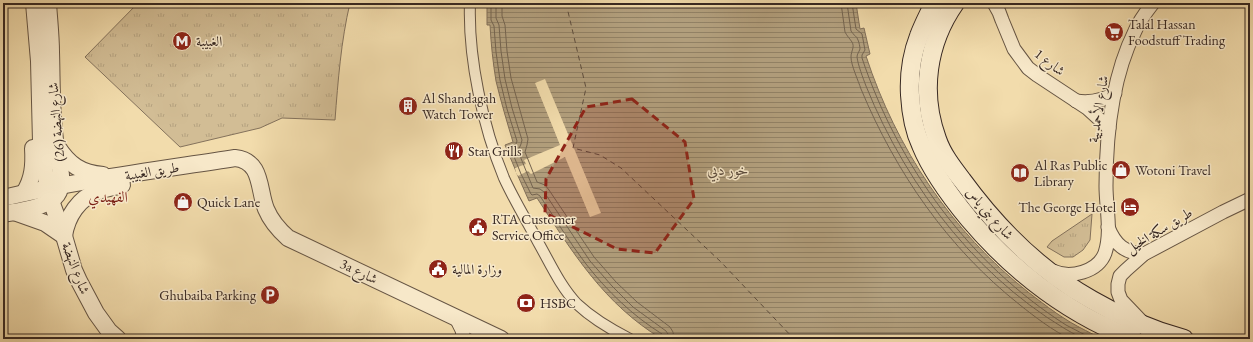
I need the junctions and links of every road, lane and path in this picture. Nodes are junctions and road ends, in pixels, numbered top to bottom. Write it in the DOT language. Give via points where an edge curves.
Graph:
graph roads {
  1 [pos="34,3"];
  2 [pos="48,3"];
  3 [pos="470,3"];
  4 [pos="934,3"];
  5 [pos="955,3"];
  6 [pos="994,3"];
  7 [pos="1002,3"];
  8 [pos="1152,3"];
  9 [pos="1002,20"];
  10 [pos="1115,93"];
  11 [pos="1076,101"];
  12 [pos="40,111"];
  13 [pos="1109,128"];
  14 [pos="55,143"];
  15 [pos="254,168"];
  16 [pos="156,170"];
  17 [pos="117,176"];
  18 [pos="53,192"];
  19 [pos="24,193"];
  20 [pos="3,198"];
  21 [pos="1250,200"];
  22 [pos="8,213"];
  23 [pos="1108,227"];
  24 [pos="64,236"];
  25 [pos="1144,254"];
  26 [pos="1043,267"];
  27 [pos="456,318"];
  28 [pos="1146,326"];
  29 [pos="118,339"];
  30 [pos="464,339"];
  31 [pos="501,339"];
  32 [pos="630,339"];
  33 [pos="1133,339"];
  34 [pos="1184,339"];
  1 -- 12 [label="street, شارع النهضة (26)"];
  2 -- 14 [label="street, شارع النهضة (26)"];
  3 -- 32 [label="street" via="474,69 487,130 504,178 566,289 576,302 602,324"];
  4 -- 33 [label="main road, شارع بني ياس" via="916,45 910,95 913,120 920,144 931,167 954,202 1012,264 1045,291 1081,314"];
  5 -- 26 [label="main road, شارع بني ياس" via="935,40 930,60 927,87 930,114 937,140 950,164 992,219"];
  6 -- 9 [label="street, شارع 1"];
  7 -- 9 [label="street, شارع 1"];
  8 -- 10 [label="street, شارع الأحمديية" via="1128,46"];
  9 -- 11 [label="street, شارع 1" via="1014,50 1028,68"];
  10 -- 11 [label="street" via="1094,102"];
  10 -- 13 [label="street, شارع الأحمديية"];
  11 -- 13 [label="street, شارع 1" via="1093,112"];
  12 -- 18 [label="street, شارع النهضة (26)" via="42,150"];
  12 -- 19 [label="street" via="33,137 32,173"];
  13 -- 23 [label="street, شارع الأحمديية" via="1106,173"];
  14 -- 17 [label="street" via="65,157 78,168 92,174"];
  14 -- 18 [label="street, شارع النهضة (26)" via="61,178"];
  15 -- 16 [label="street, طريق الغبيبة" via="244,160 235,158"];
  15 -- 27 [label="street, 3a شارع" via="266,209 275,225 288,238"];
  16 -- 17 [label="street, طريق الغبيبة"];
  16 -- 24 [label="street" via="131,182 97,191 84,198 70,215"];
  17 -- 18 [label="street, طريق الغبيبة"];
  18 -- 19 [label="street"];
  18 -- 22 [label="street" via="43,204"];
  18 -- 24 [label="street, شارع النهضة (26)"];
  19 -- 20 [label="street"];
  21 -- 25 [label="street, طريق سكة الخيل"];
  22 -- 24 [label="street" via="45,223"];
  23 -- 25 [label="street" via="1121,247"];
  23 -- 26 [label="street, شارع الأحمديية" via="1108,241 1104,254 1096,265 1070,275 1056,273"];
  24 -- 29 [label="street, شارع النهضة" via="74,270 84,292 100,318"];
  25 -- 28 [label="street, طريق سكة الخيل" via="1120,276 1118,292 1121,300"];
  26 -- 28 [label="main road, شارع بني ياس" via="1092,300"];
  27 -- 30 [label="street"];
  27 -- 31 [label="street, 3a شارع"];
  28 -- 34 [label="main road, شارع بني ياس"];
}
